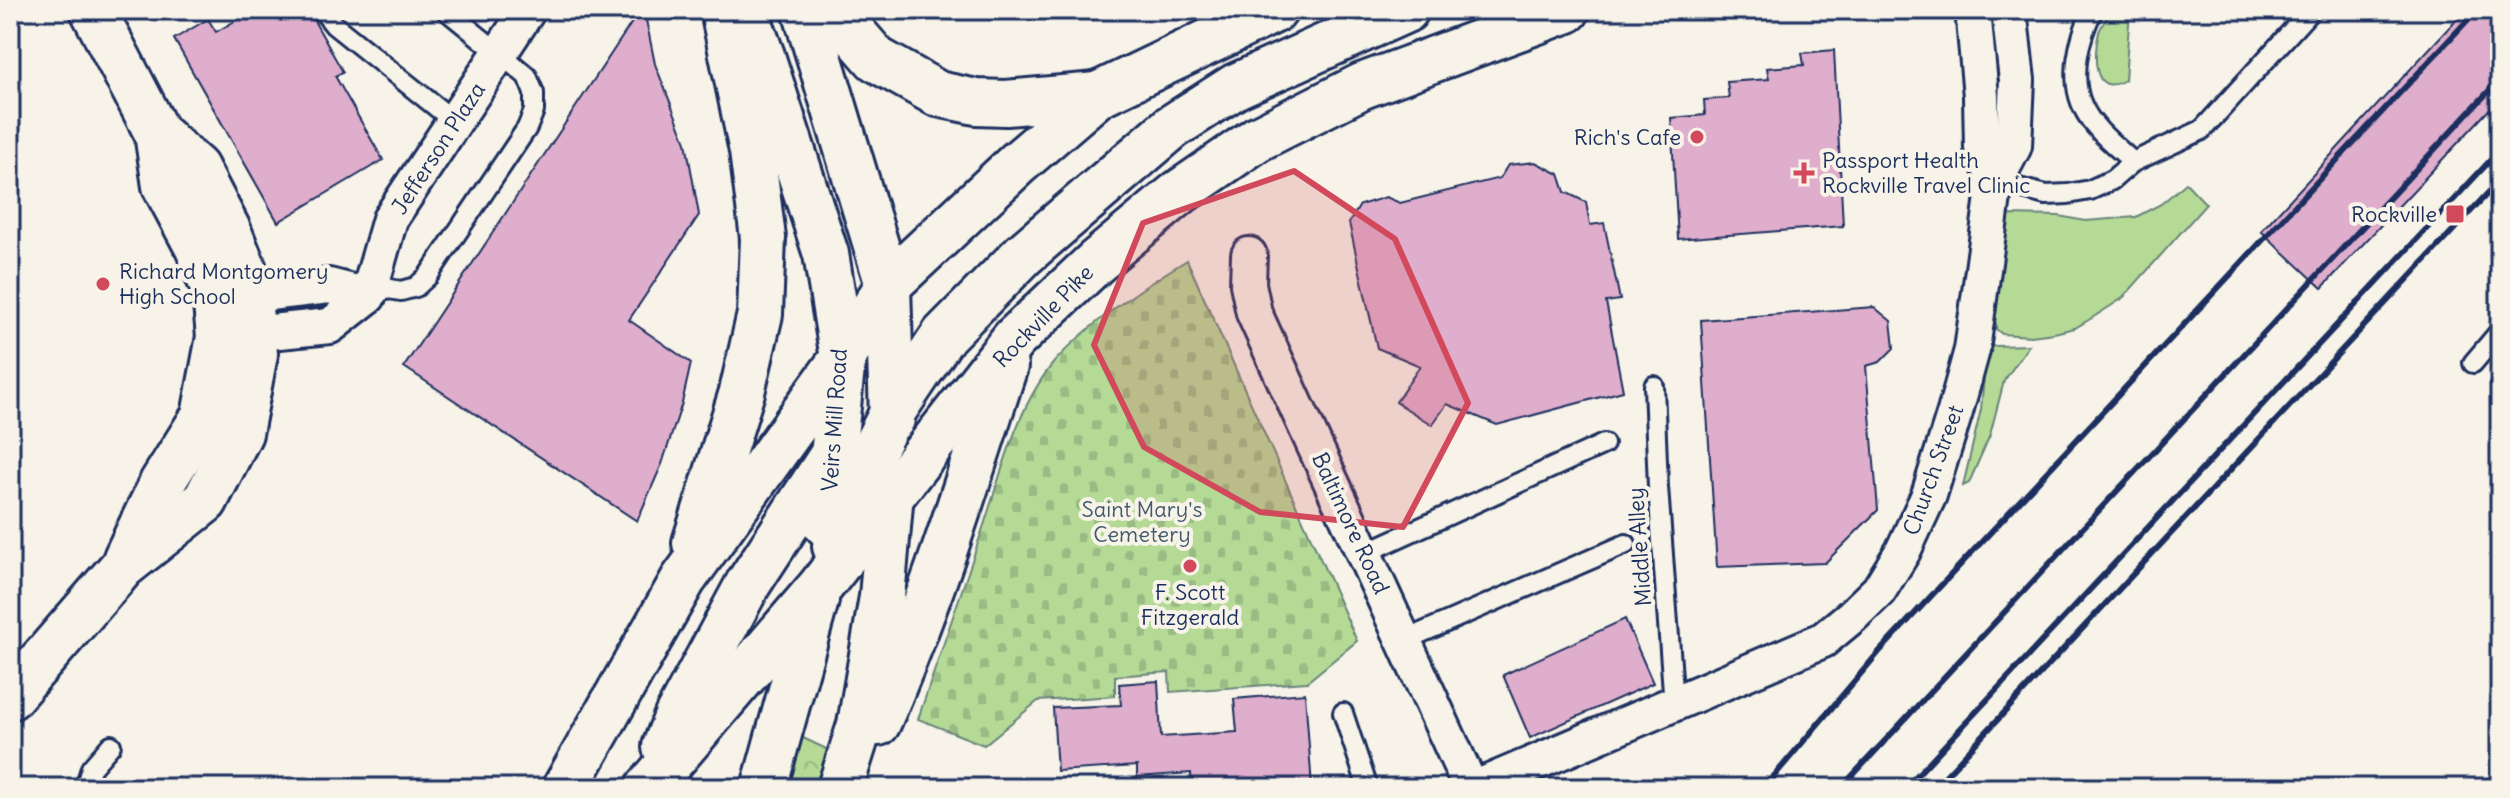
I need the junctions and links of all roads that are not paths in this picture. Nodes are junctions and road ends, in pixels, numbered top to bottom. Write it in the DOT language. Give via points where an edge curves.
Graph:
graph roads {
  1 [pos="322,10"];
  2 [pos="446,10"];
  3 [pos="528,10"];
  4 [pos="723,10"];
  5 [pos="745,10"];
  6 [pos="805,10"];
  7 [pos="830,10"];
  8 [pos="1275,10"];
  9 [pos="1406,10"];
  10 [pos="1567,10"];
  11 [pos="1973,10"];
  12 [pos="2009,10"];
  13 [pos="2093,10"];
  14 [pos="2311,10"];
  15 [pos="99,12"];
  16 [pos="499,55"];
  17 [pos="1097,95"];
  18 [pos="455,122"];
  19 [pos="2133,162"];
  20 [pos="1995,182"];
  21 [pos="1249,255"];
  22 [pos="888,285"];
  23 [pos="368,296"];
  24 [pos="235,316"];
  25 [pos="2500,331"];
  26 [pos="1014,339"];
  27 [pos="843,358"];
  28 [pos="2473,363"];
  29 [pos="1654,386"];
  30 [pos="892,413"];
  31 [pos="1604,444"];
  32 [pos="833,454"];
  33 [pos="891,496"];
  34 [pos="1626,544"];
  35 [pos="1365,553"];
  36 [pos="683,580"];
  37 [pos="820,587"];
  38 [pos="1405,640"];
  39 [pos="10,697"];
  40 [pos="1674,705"];
  41 [pos="1343,713"];
  42 [pos="111,745"];
  43 [pos="649,787"];
  44 [pos="85,788"];
  45 [pos="565,788"];
  46 [pos="764,788"];
  47 [pos="840,788"];
  48 [pos="850,788"];
  49 [pos="1368,788"];
  50 [pos="1473,788"];
  1 -- 18 [label="lane"];
  2 -- 16 [label="lane"];
  3 -- 16 [label="street, Jefferson Plaza"];
  4 -- 36 [label="main road" via="752,151 763,238 760,314 742,392"];
  5 -- 27 [label="main road, Veirs Mill Road" via="826,254"];
  6 -- 22 [label="main road"];
  7 -- 17 [label="main road" via="876,59 938,94 1006,103"];
  8 -- 17 [label="main road"];
  9 -- 30 [label="main road" via="1236,86 1172,127 1024,254 944,335"];
  10 -- 26 [label="main road, Rockville Pike" via="1362,86 1257,139 1180,192"];
  11 -- 20 [label="street, Church Street" via="1982,148"];
  12 -- 20 [label="street, Church Street" via="2017,80 2014,146"];
  13 -- 19 [label="lane" via="2076,75 2082,107"];
  14 -- 19 [label="lane" via="2202,130"];
  15 -- 24 [label="main road" via="157,133 196,168 228,230 246,275"];
  16 -- 18 [label="street, Jefferson Plaza"];
  16 -- 23 [label="lane" via="527,76 534,93 527,128 428,276 416,287"];
  17 -- 22 [label="main road"];
  18 -- 23 [label="street, Jefferson Plaza" via="390,219"];
  19 -- 20 [label="lane" via="2112,180 2068,194 2046,195"];
  20 -- 40 [label="street, Church Street" via="1972,350 1929,495 1903,551 1879,590 1823,640"];
  21 -- 35 [label="street, Baltimore Road" via="1254,313"];
  22 -- 27 [label="main road"];
  22 -- 30 [label="main road"];
  22 -- 32 [label="main road"];
  23 -- 24 [label="street" via="329,286"];
  24 -- 39 [label="main road" via="204,416 162,483 123,566"];
  25 -- 28 [label="lane"];
  26 -- 33 [label="main road, Rockville Pike"];
  26 -- 48 [label="main road" via="948,542 899,676"];
  27 -- 32 [label="main road, Veirs Mill Road"];
  27 -- 36 [label="main road"];
  29 -- 40 [label="lane, Middle Alley"];
  30 -- 33 [label="main road"];
  30 -- 37 [label="main road" via="864,468"];
  31 -- 35 [label="lane"];
  32 -- 37 [label="main road, Veirs Mill Road"];
  32 -- 43 [label="main road" via="748,584 677,716"];
  33 -- 37 [label="main road, Rockville Pike"];
  33 -- 47 [label="main road" via="882,597 863,711"];
  34 -- 38 [label="lane"];
  35 -- 38 [label="street, Baltimore Road"];
  36 -- 45 [label="main road"];
  37 -- 43 [label="main road, Rockville Pike"];
  37 -- 46 [label="main road, Veirs Mill Road"];
  38 -- 50 [label="street, Baltimore Road"];
  40 -- 50 [label="street, Church Street"];
  41 -- 49 [label="lane"];
  42 -- 44 [label="lane" via="91,768"];
}
